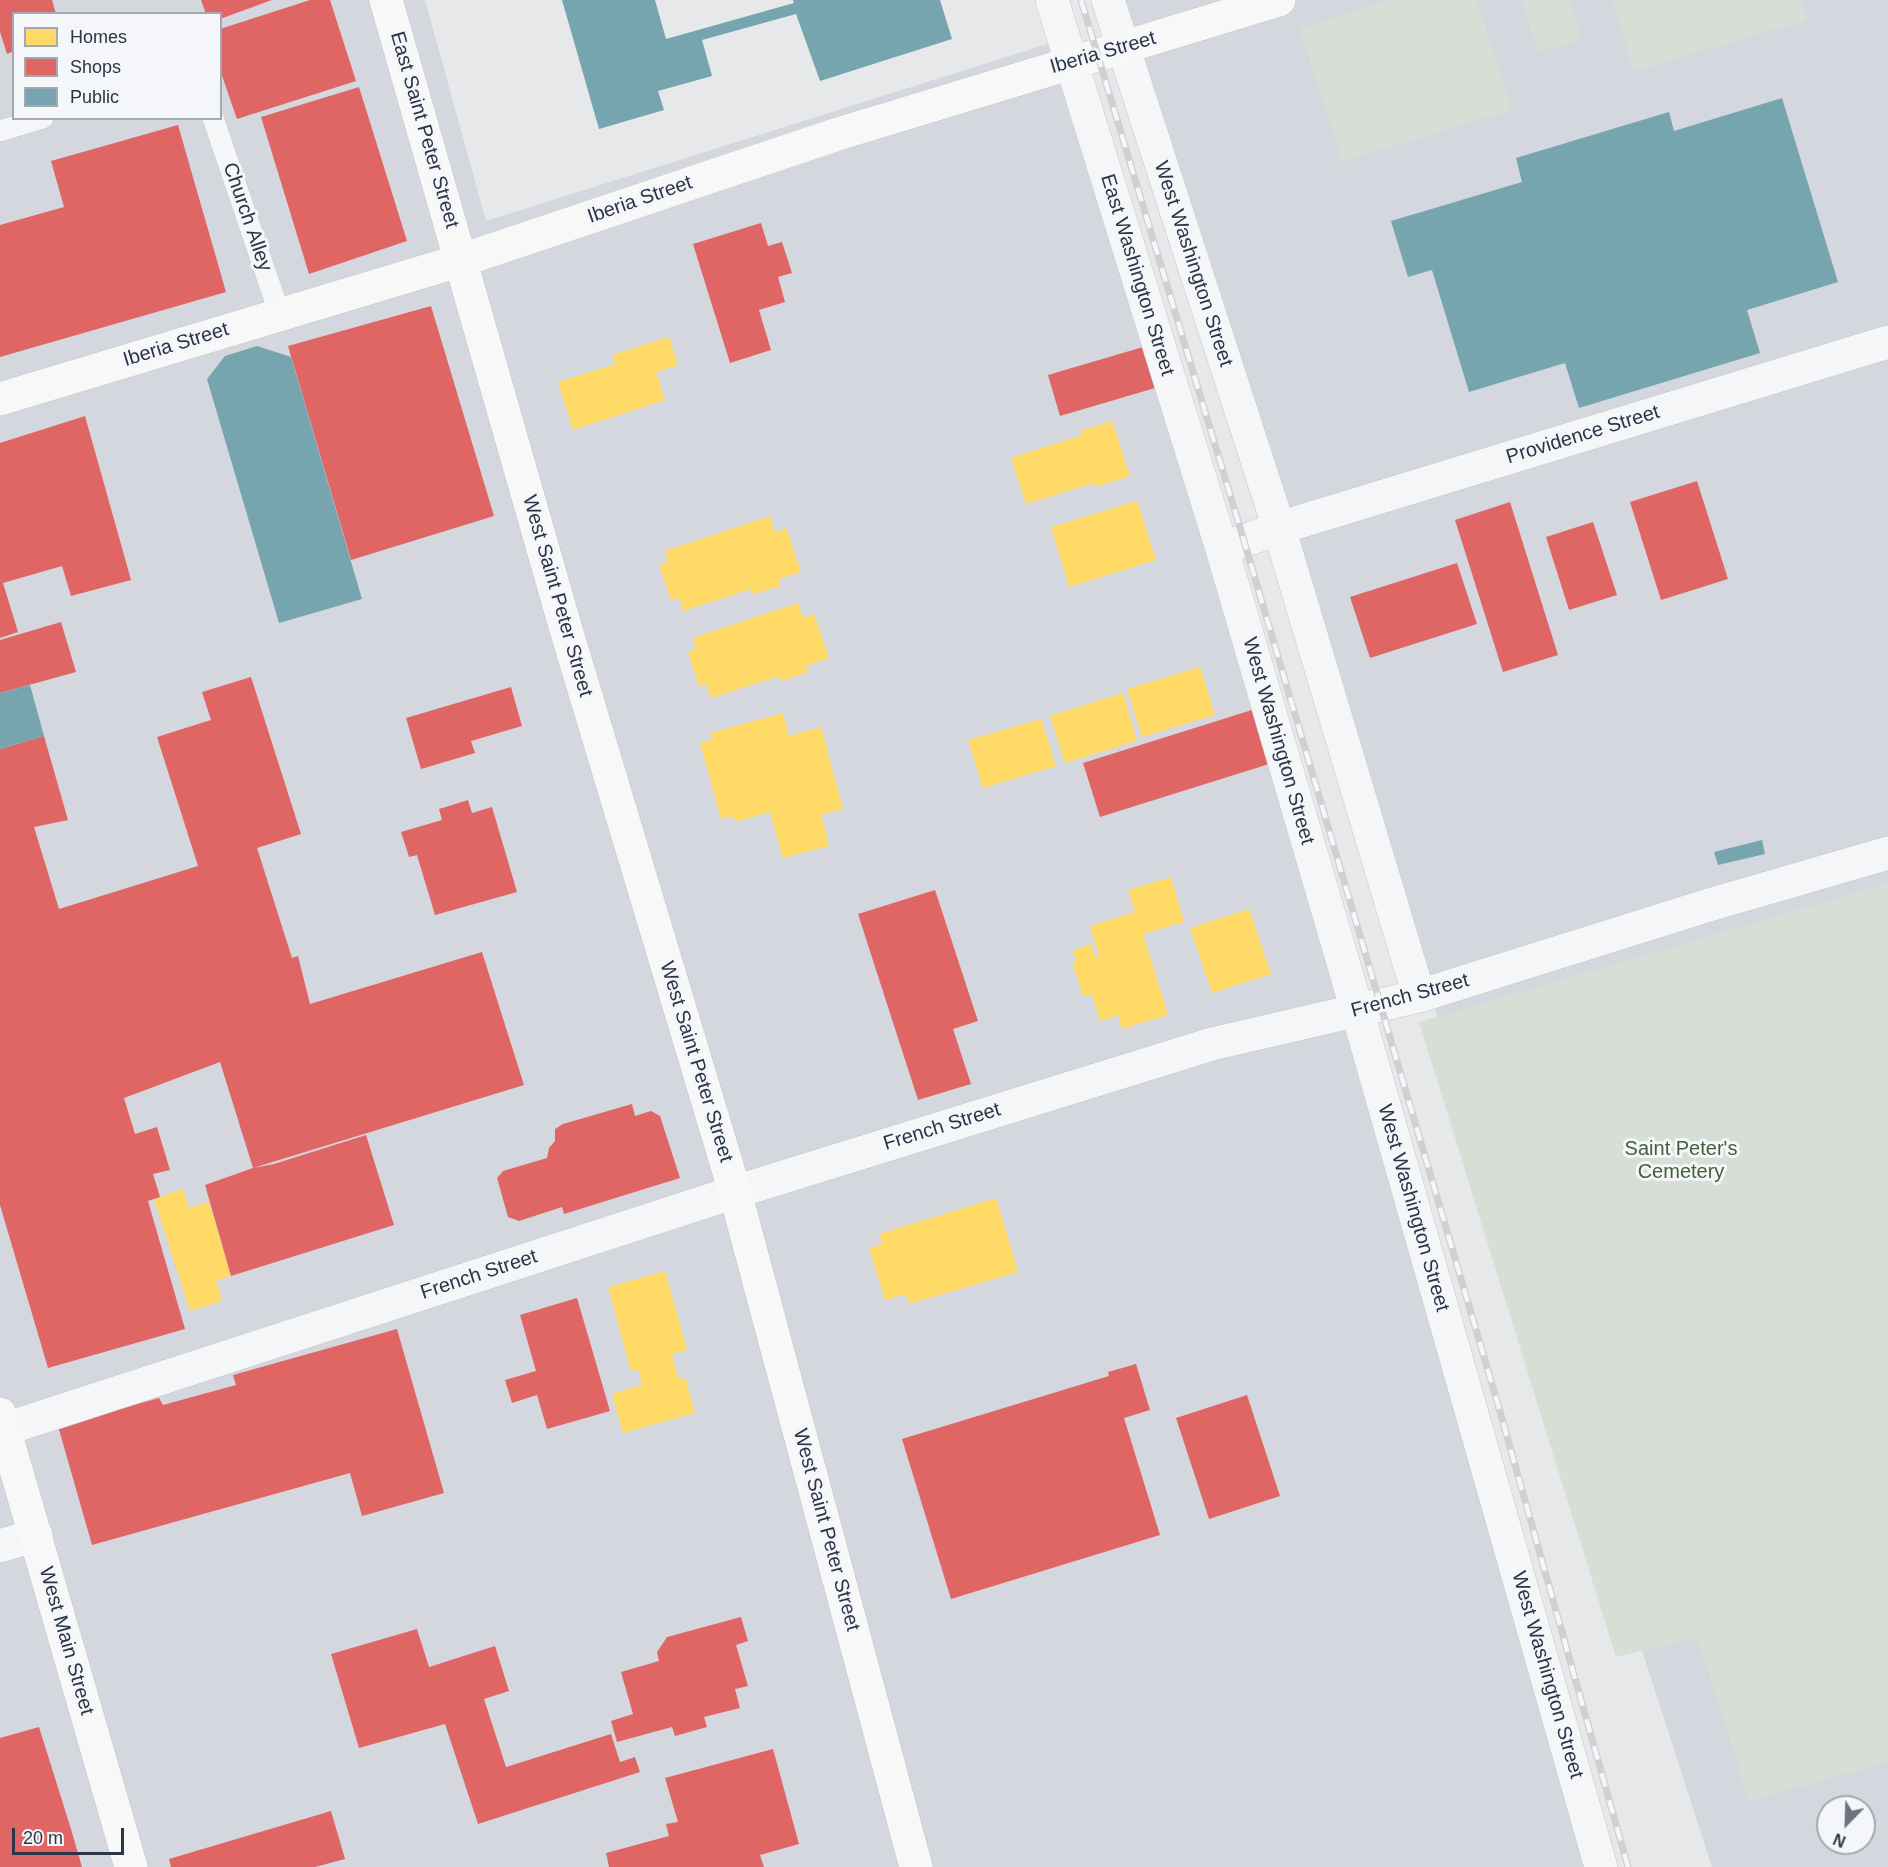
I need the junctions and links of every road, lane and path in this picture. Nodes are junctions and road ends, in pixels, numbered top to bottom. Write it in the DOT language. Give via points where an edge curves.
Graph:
graph roads {
  1 [pos="386,0"];
  2 [pos="1052,0"];
  3 [pos="1108,0"];
  4 [pos="1279,0"];
  5 [pos="1123,48"];
  6 [pos="1071,63"];
  7 [pos="36,120"];
  8 [pos="214,120"];
  9 [pos="0,131"];
  10 [pos="462,260"];
  11 [pos="280,315"];
  12 [pos="1888,342"];
  13 [pos="0,399"];
  14 [pos="1279,528"];
  15 [pos="1222,549"];
  16 [pos="1888,853"];
  17 [pos="1419,996"];
  18 [pos="1357,1010"];
  19 [pos="735,1192"];
  20 [pos="2,1422"];
  21 [pos="36,1535"];
  22 [pos="0,1546"];
  23 [pos="131,1867"];
  24 [pos="916,1867"];
  25 [pos="1601,1867"];
  1 -- 10 [label="main road, East Saint Peter Street"];
  2 -- 6 [label="street, East Washington Street"];
  3 -- 5 [label="street"];
  4 -- 5 [label="main road, Iberia Street"];
  5 -- 6 [label="main road, Iberia Street"];
  5 -- 14 [label="street, West Washington Street"];
  6 -- 10 [label="main road, Iberia Street" via="838,134"];
  6 -- 15 [label="street, East Washington Street"];
  7 -- 9 [label="lane"];
  8 -- 11 [label="lane, Church Alley"];
  10 -- 11 [label="main road, Iberia Street"];
  10 -- 19 [label="main road, West Saint Peter Street" via="568,637"];
  11 -- 13 [label="main road, Iberia Street"];
  12 -- 14 [label="street, Providence Street"];
  14 -- 15 [label="street, Providence Street"];
  14 -- 17 [label="street, West Washington Street"];
  15 -- 18 [label="street, West Washington Street"];
  16 -- 17 [label="street, French Street"];
  17 -- 18 [label="street, French Street"];
  18 -- 19 [label="street, French Street" via="1212,1044"];
  18 -- 25 [label="street, West Washington Street"];
  19 -- 20 [label="street, French Street"];
  19 -- 24 [label="main road, West Saint Peter Street"];
  20 -- 21 [label="main road, West Main Street"];
  21 -- 22 [label="street"];
  21 -- 23 [label="main road, West Main Street"];
}
